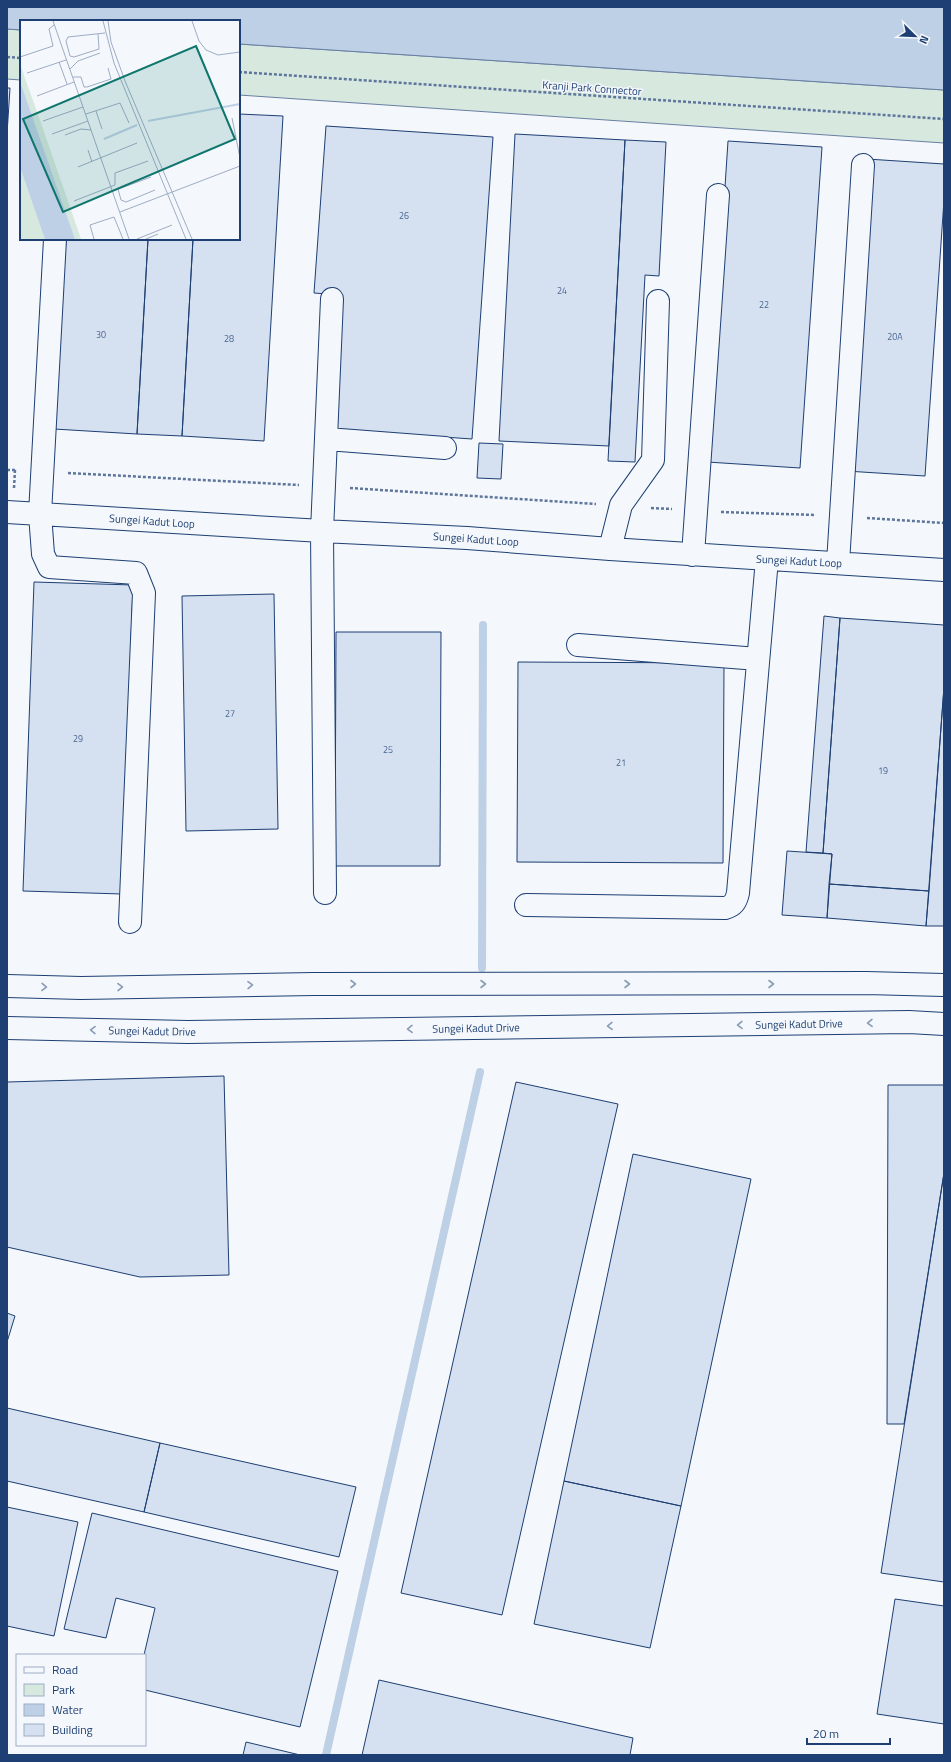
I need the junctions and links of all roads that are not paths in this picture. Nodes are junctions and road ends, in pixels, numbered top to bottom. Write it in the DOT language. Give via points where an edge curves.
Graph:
graph roads {
  1 [pos="863,165"];
  2 [pos="718,195"];
  3 [pos="55,240"];
  4 [pos="332,299"];
  5 [pos="658,301"];
  6 [pos="326,439"];
  7 [pos="445,448"];
  8 [pos="7,512"];
  9 [pos="40,514"];
  10 [pos="322,531"];
  11 [pos="610,549"];
  12 [pos="693,555"];
  13 [pos="767,559"];
  14 [pos="838,563"];
  15 [pos="944,570"];
  16 [pos="578,645"];
  17 [pos="758,659"];
  18 [pos="325,893"];
  19 [pos="526,905"];
  20 [pos="130,922"];
  21 [pos="7,986"];
  22 [pos="944,986"];
  23 [pos="944,1024"];
  24 [pos="7,1028"];
  1 -- 14 [label="main road"];
  2 -- 12 [label="main road"];
  3 -- 9 [label="main road"];
  4 -- 6 [label="main road"];
  5 -- 11 [label="main road" via="652,460 621,505"];
  6 -- 7 [label="main road"];
  6 -- 10 [label="main road"];
  8 -- 9 [label="main road, Sungei Kadut Loop"];
  9 -- 10 [label="main road, Sungei Kadut Loop"];
  9 -- 20 [label="main road" via="43,554 49,567 136,573 144,593"];
  10 -- 11 [label="main road, Sungei Kadut Loop" via="467,538"];
  10 -- 18 [label="main road"];
  11 -- 12 [label="main road, Sungei Kadut Loop"];
  12 -- 13 [label="main road, Sungei Kadut Loop"];
  13 -- 14 [label="main road, Sungei Kadut Loop"];
  13 -- 17 [label="main road"];
  14 -- 15 [label="main road, Sungei Kadut Loop"];
  16 -- 17 [label="main road"];
  17 -- 19 [label="main road" via="736,901 725,908"];
  21 -- 22 [label="main road, one-way" via="81,988 322,984 866,983"];
  23 -- 24 [label="main road, Sungei Kadut Drive, one-way" via="909,1022 188,1032"];
}
